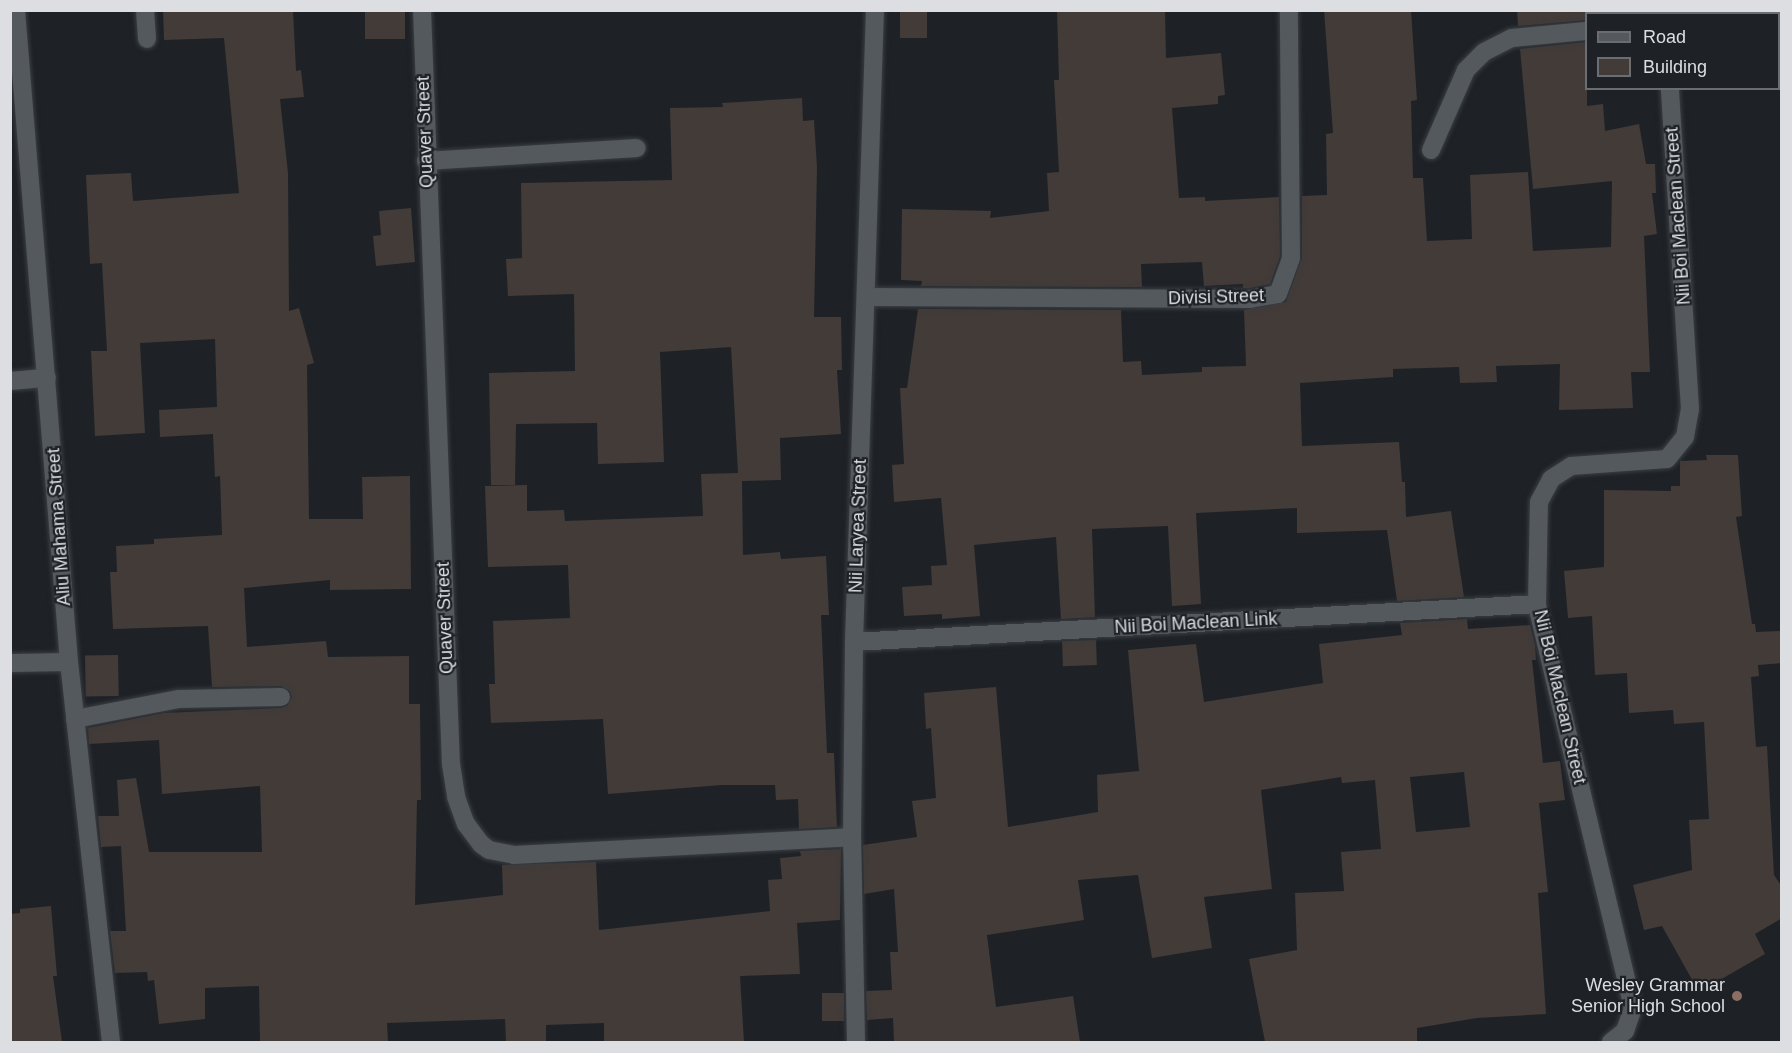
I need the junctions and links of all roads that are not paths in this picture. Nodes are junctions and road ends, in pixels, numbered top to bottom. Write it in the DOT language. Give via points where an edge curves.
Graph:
graph roads {
  1 [pos="16,10"];
  2 [pos="145,10"];
  3 [pos="422,10"];
  4 [pos="875,10"];
  5 [pos="1289,10"];
  6 [pos="1585,31"];
  7 [pos="147,39"];
  8 [pos="1670,90"];
  9 [pos="637,148"];
  10 [pos="1431,150"];
  11 [pos="426,161"];
  12 [pos="867,297"];
  13 [pos="47,378"];
  14 [pos="10,381"];
  15 [pos="1537,604"];
  16 [pos="854,642"];
  17 [pos="10,663"];
  18 [pos="69,663"];
  19 [pos="281,698"];
  20 [pos="75,719"];
  21 [pos="852,837"];
  22 [pos="111,1042"];
  23 [pos="856,1042"];
  24 [pos="1611,1042"];
  1 -- 13 [label="street, Aliu Mahama Street"];
  2 -- 7 [label="street"];
  3 -- 11 [label="street, Quaver Street"];
  4 -- 12 [label="street, Nii Laryea Street"];
  5 -- 12 [label="street, Divisi Street" via="1291,258 1278,294 1250,299"];
  6 -- 10 [label="street" via="1512,38 1484,52 1466,70"];
  8 -- 15 [label="street, Nii Boi Maclean Street" via="1690,409 1685,436 1667,459 1571,466 1551,479 1539,502"];
  9 -- 11 [label="street"];
  11 -- 21 [label="street, Quaver Street" via="451,764 453,786 466,824 489,850 514,855"];
  12 -- 16 [label="street, Nii Laryea Street"];
  13 -- 14 [label="street"];
  13 -- 18 [label="street, Aliu Mahama Street"];
  15 -- 16 [label="street, Nii Boi Maclean Link"];
  15 -- 24 [label="street, Nii Boi Maclean Street" via="1633,1008 1625,1031"];
  16 -- 21 [label="street, Nii Laryea Street"];
  17 -- 18 [label="street"];
  18 -- 20 [label="street, Aliu Mahama Street"];
  19 -- 20 [label="street" via="178,699"];
  20 -- 22 [label="street, Aliu Mahama Street"];
  21 -- 23 [label="street, Nii Laryea Street"];
}
